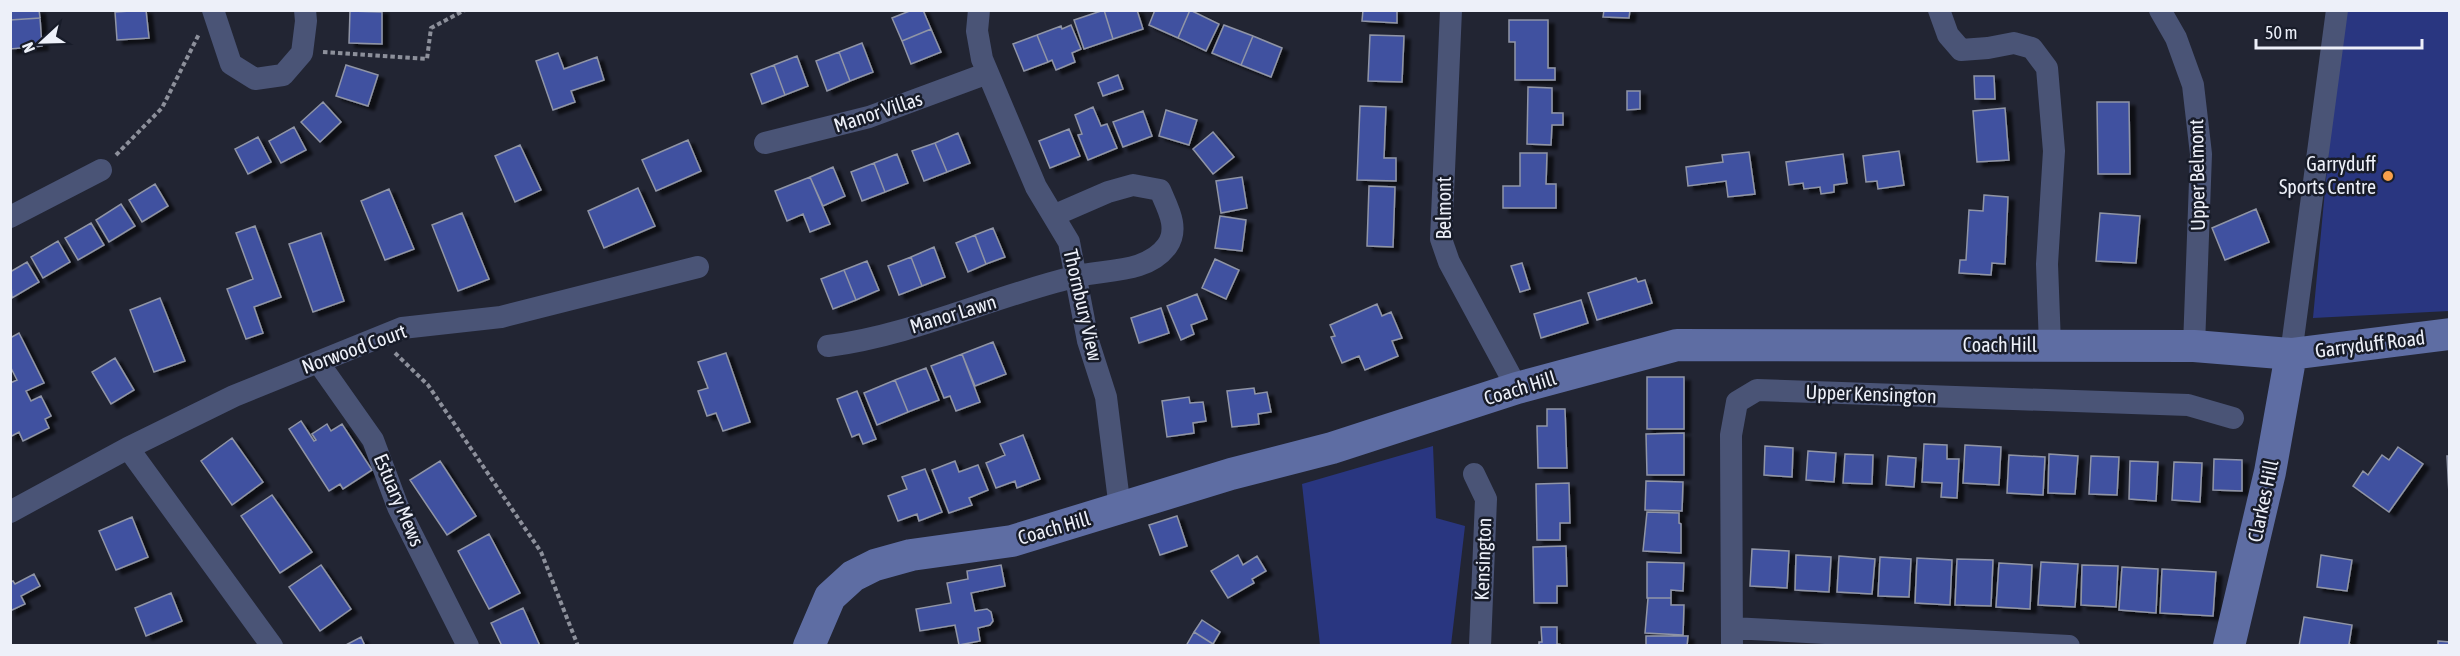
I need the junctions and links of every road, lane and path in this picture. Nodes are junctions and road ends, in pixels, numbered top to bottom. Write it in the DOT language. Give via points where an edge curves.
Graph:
graph roads {
  1 [pos="305,10"];
  2 [pos="465,10"];
  3 [pos="979,10"];
  4 [pos="1451,10"];
  5 [pos="1939,10"];
  6 [pos="2160,10"];
  7 [pos="2337,10"];
  8 [pos="216,17"];
  9 [pos="302,53"];
  10 [pos="988,73"];
  11 [pos="765,143"];
  12 [pos="101,170"];
  13 [pos="1055,215"];
  14 [pos="10,217"];
  15 [pos="698,267"];
  16 [pos="1076,276"];
  17 [pos="2450,334"];
  18 [pos="379,337"];
  19 [pos="2050,345"];
  20 [pos="828,346"];
  21 [pos="2194,346"];
  22 [pos="2291,354"];
  23 [pos="318,362"];
  24 [pos="1517,388"];
  25 [pos="2233,418"];
  26 [pos="128,448"];
  27 [pos="1474,474"];
  28 [pos="1120,509"];
  29 [pos="10,512"];
  30 [pos="1732,637"];
  31 [pos="272,645"];
  32 [pos="468,645"];
  33 [pos="578,645"];
  34 [pos="809,645"];
  35 [pos="1480,645"];
  36 [pos="2068,645"];
  37 [pos="2229,645"];
  1 -- 9 [label="street"];
  2 -- 9 [label="path" via="431,28 427,59"];
  3 -- 10 [label="street, Thornbury View" via="977,31"];
  4 -- 24 [label="street, Belmont" via="1441,239 1449,262"];
  5 -- 19 [label="street" via="1948,35 1961,50 2014,43 2032,48 2047,68 2054,151 2047,264"];
  6 -- 21 [label="street, Upper Belmont" via="2176,38 2193,85 2200,154"];
  7 -- 22 [label="street"];
  8 -- 9 [label="street" via="231,64 255,79 283,75"];
  8 -- 12 [label="path" via="201,29 162,108"];
  10 -- 11 [label="street, Manor Villas" via="869,117"];
  10 -- 13 [label="street, Thornbury View" via="1036,187"];
  12 -- 14 [label="street"];
  13 -- 16 [label="street, Thornbury View" via="1069,242"];
  13 -- 16 [label="street, Manor Lawn" via="1133,185 1160,190 1173,220 1168,245 1148,263"];
  15 -- 18 [label="street, Norwood Court" via="501,317 402,328"];
  16 -- 20 [label="street, Manor Lawn" via="915,327"];
  16 -- 28 [label="street, Thornbury View" via="1088,341 1106,397"];
  17 -- 22 [label="street, Garryduff Road"];
  18 -- 23 [label="street, Norwood Court"];
  18 -- 33 [label="path" via="428,385 541,552"];
  19 -- 21 [label="street, Coach Hill"];
  19 -- 24 [label="street, Coach Hill" via="1677,345"];
  21 -- 22 [label="street, Coach Hill"];
  22 -- 37 [label="street, Clarkes Hill" via="2271,472"];
  23 -- 26 [label="street, Norwood Court" via="234,396"];
  23 -- 32 [label="street, Estuary Mews" via="373,440 398,507"];
  24 -- 28 [label="street, Coach Hill" via="1332,448"];
  25 -- 30 [label="street, Upper Kensington" via="2188,405 1757,390 1737,402 1731,435"];
  26 -- 29 [label="street, Norwood Court"];
  26 -- 31 [label="street"];
  27 -- 35 [label="street, Kensington" via="1486,499"];
  28 -- 34 [label="street, Coach Hill" via="1012,541 911,555 875,565 853,576 830,597"];
  30 -- 36 [label="street, Upper Kensington"];
}
